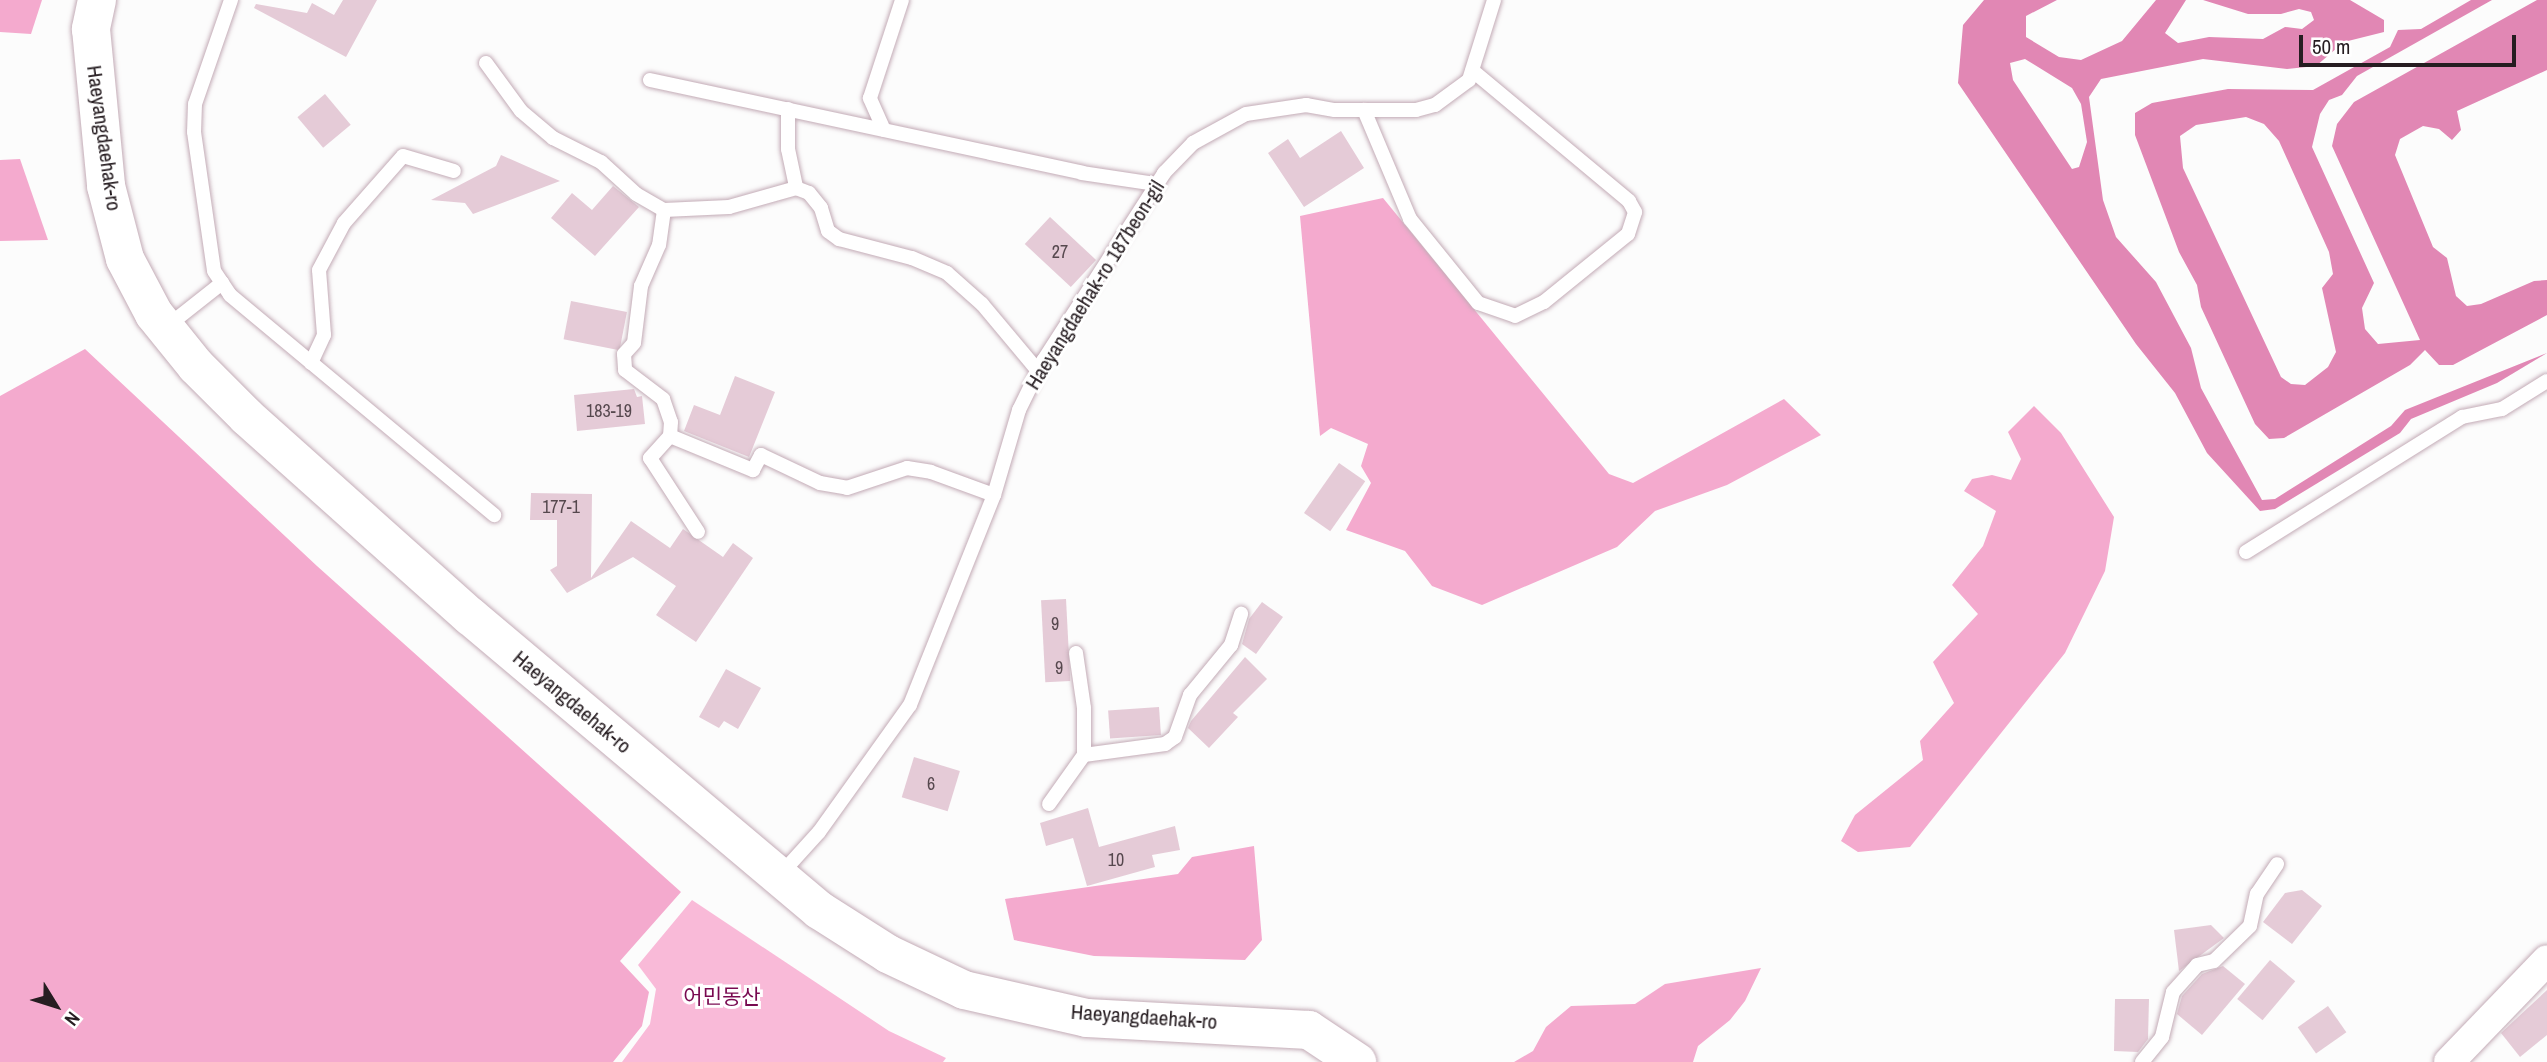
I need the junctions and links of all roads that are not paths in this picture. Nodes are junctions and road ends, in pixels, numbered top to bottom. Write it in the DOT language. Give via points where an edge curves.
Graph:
graph roads {
  1 [pos="97,0"];
  2 [pos="231,0"];
  3 [pos="902,0"];
  4 [pos="1494,0"];
  5 [pos="486,63"];
  6 [pos="1472,70"];
  7 [pos="650,80"];
  8 [pos="788,109"];
  9 [pos="1364,110"];
  10 [pos="884,130"];
  11 [pos="454,172"];
  12 [pos="1156,184"];
  13 [pos="796,188"];
  14 [pos="664,210"];
  15 [pos="222,283"];
  16 [pos="165,328"];
  17 [pos="311,363"];
  18 [pos="1038,371"];
  19 [pos="2547,381"];
  20 [pos="670,436"];
  21 [pos="994,495"];
  22 [pos="494,515"];
  23 [pos="698,532"];
  24 [pos="2246,552"];
  25 [pos="1241,614"];
  26 [pos="1076,653"];
  27 [pos="1084,755"];
  28 [pos="1049,804"];
  29 [pos="2277,864"];
  30 [pos="779,877"];
  31 [pos="2547,960"];
  32 [pos="1357,1062"];
  33 [pos="2142,1062"];
  34 [pos="2449,1062"];
  1 -- 16 [label="street, Haeyangdaehak-ro" via="91,29 106,186 125,259"];
  2 -- 15 [label="lane" via="195,104 214,271"];
  3 -- 10 [label="lane" via="870,98"];
  4 -- 6 [label="lane, Haeyangdaehak-ro 187beon-gil"];
  5 -- 14 [label="lane" via="521,111 553,138 601,162 636,194"];
  6 -- 9 [label="lane, Haeyangdaehak-ro 187beon-gil" via="1469,80 1435,105 1416,110"];
  6 -- 9 [label="lane" via="1629,201 1635,212 1628,234 1544,302 1515,316 1478,303 1409,219"];
  7 -- 8 [label="lane"];
  8 -- 10 [label="lane"];
  8 -- 13 [label="lane" via="788,149"];
  9 -- 12 [label="lane, Haeyangdaehak-ro 187beon-gil" via="1306,105 1246,114 1193,143"];
  10 -- 12 [label="lane"];
  11 -- 17 [label="lane" via="403,156 344,223 319,270 324,335"];
  12 -- 18 [label="lane, Haeyangdaehak-ro 187beon-gil"];
  13 -- 14 [label="lane" via="729,207"];
  13 -- 18 [label="lane" via="809,193 821,208 828,231 839,239 912,258 947,274 982,304"];
  14 -- 20 [label="lane" via="659,245 641,286 634,343 624,354 625,370 663,399 671,422"];
  15 -- 16 [label="lane"];
  15 -- 17 [label="lane" via="230,295"];
  16 -- 30 [label="street, Haeyangdaehak-ro" via="247,417 450,599"];
  17 -- 22 [label="lane"];
  18 -- 21 [label="lane, Haeyangdaehak-ro 187beon-gil" via="1020,410"];
  19 -- 24 [label="lane" via="2502,409 2462,417"];
  20 -- 21 [label="lane" via="753,470 761,454 820,483 847,488 907,468"];
  20 -- 23 [label="lane" via="650,458"];
  21 -- 30 [label="lane, Haeyangdaehak-ro 187beon-gil" via="910,705 819,832"];
  25 -- 27 [label="lane" via="1231,645 1190,695 1175,737 1165,744"];
  26 -- 27 [label="lane" via="1084,708"];
  27 -- 28 [label="lane"];
  29 -- 33 [label="lane" via="2256,894 2250,926 2214,961 2197,965 2173,992 2162,1037"];
  30 -- 32 [label="street, Haeyangdaehak-ro" via="819,910 888,954 964,990 1087,1018 1309,1030"];
  31 -- 34 [label="street"];
}
